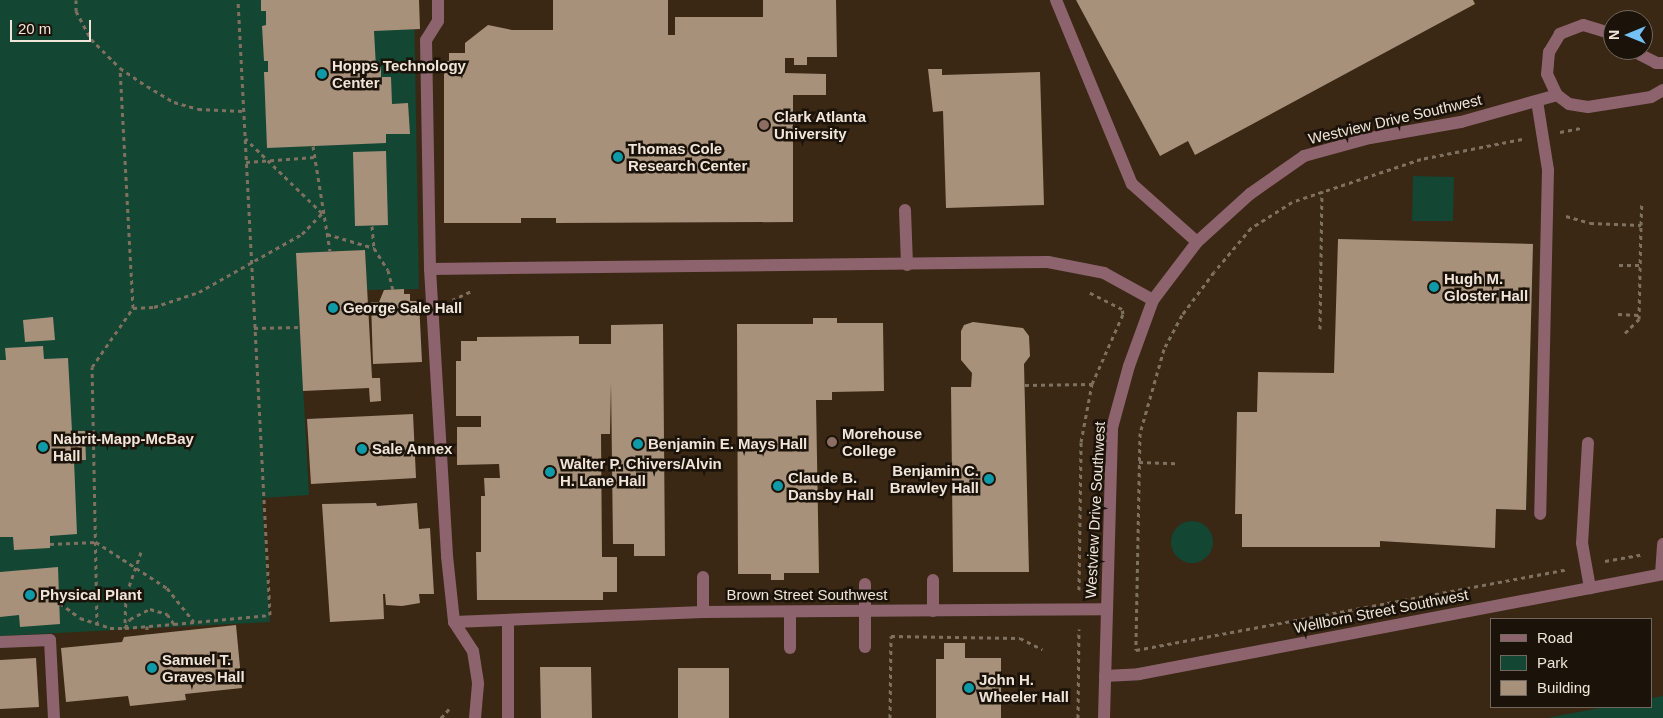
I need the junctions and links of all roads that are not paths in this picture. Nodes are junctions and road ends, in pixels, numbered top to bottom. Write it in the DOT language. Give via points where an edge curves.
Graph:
graph roads {
  1 [pos="438,0"];
  2 [pos="1056,0"];
  3 [pos="1603,31"];
  4 [pos="1650,60"];
  5 [pos="1663,63"];
  6 [pos="1663,90"];
  7 [pos="1557,95"];
  8 [pos="1537,101"];
  9 [pos="905,210"];
  10 [pos="1197,242"];
  11 [pos="907,264"];
  12 [pos="430,269"];
  13 [pos="1153,300"];
  14 [pos="1588,443"];
  15 [pos="1540,514"];
  16 [pos="1662,548"];
  17 [pos="1662,574"];
  18 [pos="703,577"];
  19 [pos="933,580"];
  20 [pos="865,584"];
  21 [pos="1590,588"];
  22 [pos="1106,609"];
  23 [pos="933,611"];
  24 [pos="703,612"];
  25 [pos="790,612"];
  26 [pos="865,612"];
  27 [pos="508,620"];
  28 [pos="454,622"];
  29 [pos="0,642"];
  30 [pos="865,647"];
  31 [pos="790,648"];
  32 [pos="1105,676"];
  33 [pos="54,718"];
  34 [pos="475,718"];
  35 [pos="508,718"];
  36 [pos="1104,718"];
  1 -- 12 [label="street" via="438,20 426,40"];
  2 -- 10 [label="street" via="1132,184"];
  3 -- 7 [label="street" via="1583,25 1560,34 1549,52 1547,74"];
  4 -- 5 [label="street"];
  6 -- 7 [label="street" via="1651,97 1588,107 1569,104"];
  7 -- 8 [label="street, Westview Drive Southwest"];
  8 -- 10 [label="street, Westview Drive Southwest" via="1461,122 1370,138 1304,156 1250,194"];
  8 -- 15 [label="street" via="1548,170"];
  9 -- 11 [label="street"];
  10 -- 13 [label="street, Westview Drive Southwest"];
  11 -- 12 [label="street"];
  11 -- 13 [label="street" via="1048,262 1104,273"];
  12 -- 28 [label="street" via="447,556"];
  13 -- 22 [label="street, Westview Drive Southwest" via="1129,366 1112,428"];
  14 -- 21 [label="street" via="1582,543"];
  16 -- 17 [label="street"];
  17 -- 21 [label="street, Wellborn Street Southwest"];
  18 -- 24 [label="street"];
  19 -- 23 [label="street"];
  20 -- 26 [label="street"];
  21 -- 32 [label="street, Wellborn Street Southwest" via="1138,674"];
  22 -- 23 [label="street, Brown Street Southwest"];
  22 -- 32 [label="street, Westview Drive Southwest"];
  23 -- 26 [label="street, Brown Street Southwest"];
  24 -- 25 [label="street, Brown Street Southwest"];
  24 -- 27 [label="street, Brown Street Southwest"];
  25 -- 26 [label="street, Brown Street Southwest"];
  25 -- 31 [label="street"];
  26 -- 30 [label="street"];
  27 -- 28 [label="street, Brown Street Southwest"];
  27 -- 35 [label="street"];
  28 -- 34 [label="street" via="473,651 478,684"];
  29 -- 33 [label="street" via="50,640"];
  32 -- 36 [label="street, Westview Drive Southwest"];
}
